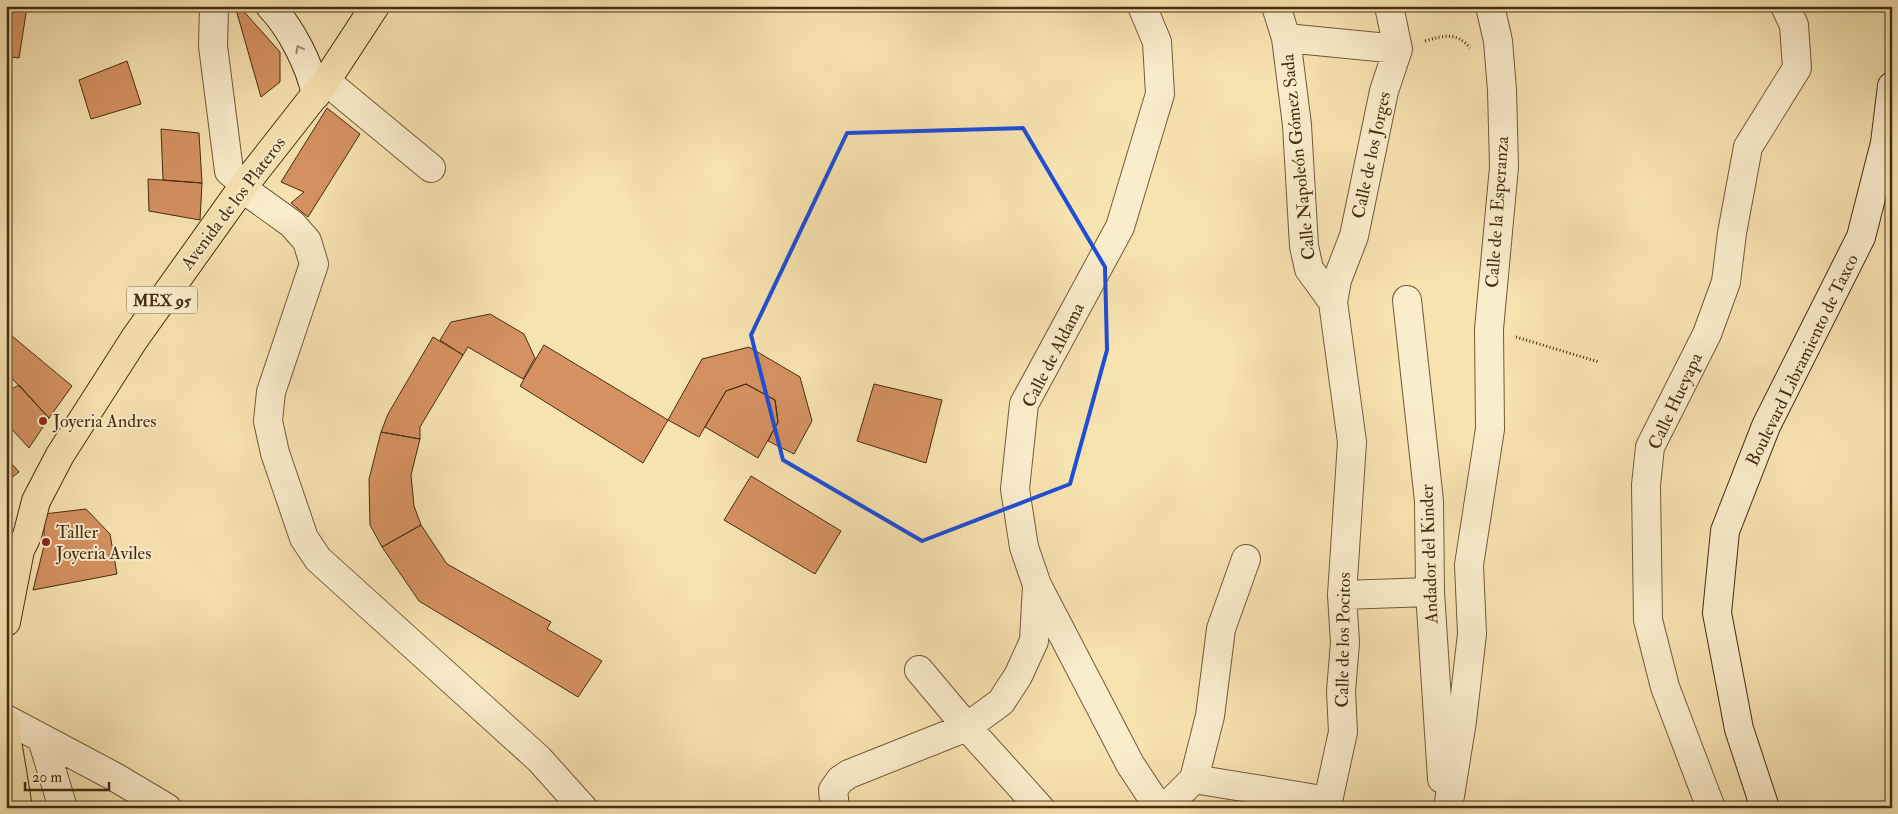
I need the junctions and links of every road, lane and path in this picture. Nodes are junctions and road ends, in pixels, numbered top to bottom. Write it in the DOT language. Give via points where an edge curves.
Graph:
graph roads {
  1 [pos="214,6"];
  2 [pos="270,6"];
  3 [pos="374,6"];
  4 [pos="1142,6"];
  5 [pos="1276,6"];
  6 [pos="1389,6"];
  7 [pos="1490,6"];
  8 [pos="1785,6"];
  9 [pos="1286,38"];
  10 [pos="1463,39"];
  11 [pos="1398,49"];
  12 [pos="1892,86"];
  13 [pos="321,88"];
  14 [pos="431,168"];
  15 [pos="242,188"];
  16 [pos="1407,300"];
  17 [pos="1333,302"];
  18 [pos="1489,330"];
  19 [pos="1599,362"];
  20 [pos="13,551"];
  21 [pos="1246,559"];
  22 [pos="1037,585"];
  23 [pos="1430,592"];
  24 [pos="1342,595"];
  25 [pos="6,622"];
  26 [pos="919,670"];
  27 [pos="6,721"];
  28 [pos="967,727"];
  29 [pos="42,739"];
  30 [pos="1194,780"];
  31 [pos="18,808"];
  32 [pos="63,808"];
  33 [pos="167,808"];
  34 [pos="582,808"];
  35 [pos="835,808"];
  36 [pos="1040,808"];
  37 [pos="1159,808"];
  38 [pos="1166,808"];
  39 [pos="1443,808"];
  40 [pos="1448,808"];
  41 [pos="1711,808"];
  42 [pos="1765,808"];
  1 -- 15 [label="street" via="213,46 229,171"];
  13 -- 2 [label="street, one-way" via="293,38"];
  3 -- 13 [label="main road, Avenida de los Plateros / MEX 95"];
  4 -- 22 [label="street, Calle de Aldama" via="1157,42 1160,94 1120,227 1024,404 1015,489 1024,547"];
  5 -- 9 [label="street, Calle Napoleón Gómez Sada"];
  6 -- 11 [label="street"];
  7 -- 18 [label="street, Calle de la Esperanza" via="1498,41 1504,167"];
  8 -- 41 [label="street, Calle Hueyapa" via="1794,25 1797,68 1748,147 1726,282 1706,334 1650,447 1646,485 1648,620 1664,687"];
  9 -- 11 [label="street"];
  9 -- 17 [label="street, Calle Napoleón Gómez Sada" via="1297,126 1304,246 1309,269"];
  10 -- 11 [label="path" via="1445,35"];
  11 -- 17 [label="street, Calle de los Jorges" via="1384,91 1354,236 1337,280"];
  12 -- 42 [label="street, Boulevard Libramiento de Taxco" via="1885,143 1861,237 1766,426 1726,532 1717,613 1739,729"];
  13 -- 14 [label="street"];
  13 -- 15 [label="main road, Avenida de los Plateros / MEX 95"];
  15 -- 20 [label="main road, Avenida de los Plateros / MEX 95" via="135,338 82,419 36,501 27,536"];
  15 -- 34 [label="street" via="292,224 307,241 314,264 271,392 268,422 304,538 318,559 539,759"];
  16 -- 23 [label="street, Andador del Kinder" via="1429,500"];
  17 -- 24 [label="street, Calle de los Pocitos" via="1352,442"];
  18 -- 19 [label="path"];
  18 -- 40 [label="street, Calle de la Esperanza" via="1490,429 1469,565 1472,634"];
  20 -- 25 [label="main road, Avenida de los Plateros / MEX 95"];
  21 -- 30 [label="street" via="1221,630 1210,716"];
  22 -- 28 [label="street" via="1034,641 1018,676 1001,702"];
  22 -- 37 [label="street, Calle de Aldama" via="1130,764"];
  23 -- 24 [label="street"];
  23 -- 39 [label="street, Andador del Kinder"];
  24 -- 30 [label="street, Calle de los Pocitos" via="1345,643 1341,691 1343,732 1328,802"];
  26 -- 28 [label="street"];
  27 -- 29 [label="street"];
  27 -- 31 [label="main road"];
  28 -- 35 [label="street" via="849,774 833,790"];
  28 -- 36 [label="street"];
  29 -- 32 [label="street"];
  29 -- 33 [label="street"];
  30 -- 38 [label="street"];
}
